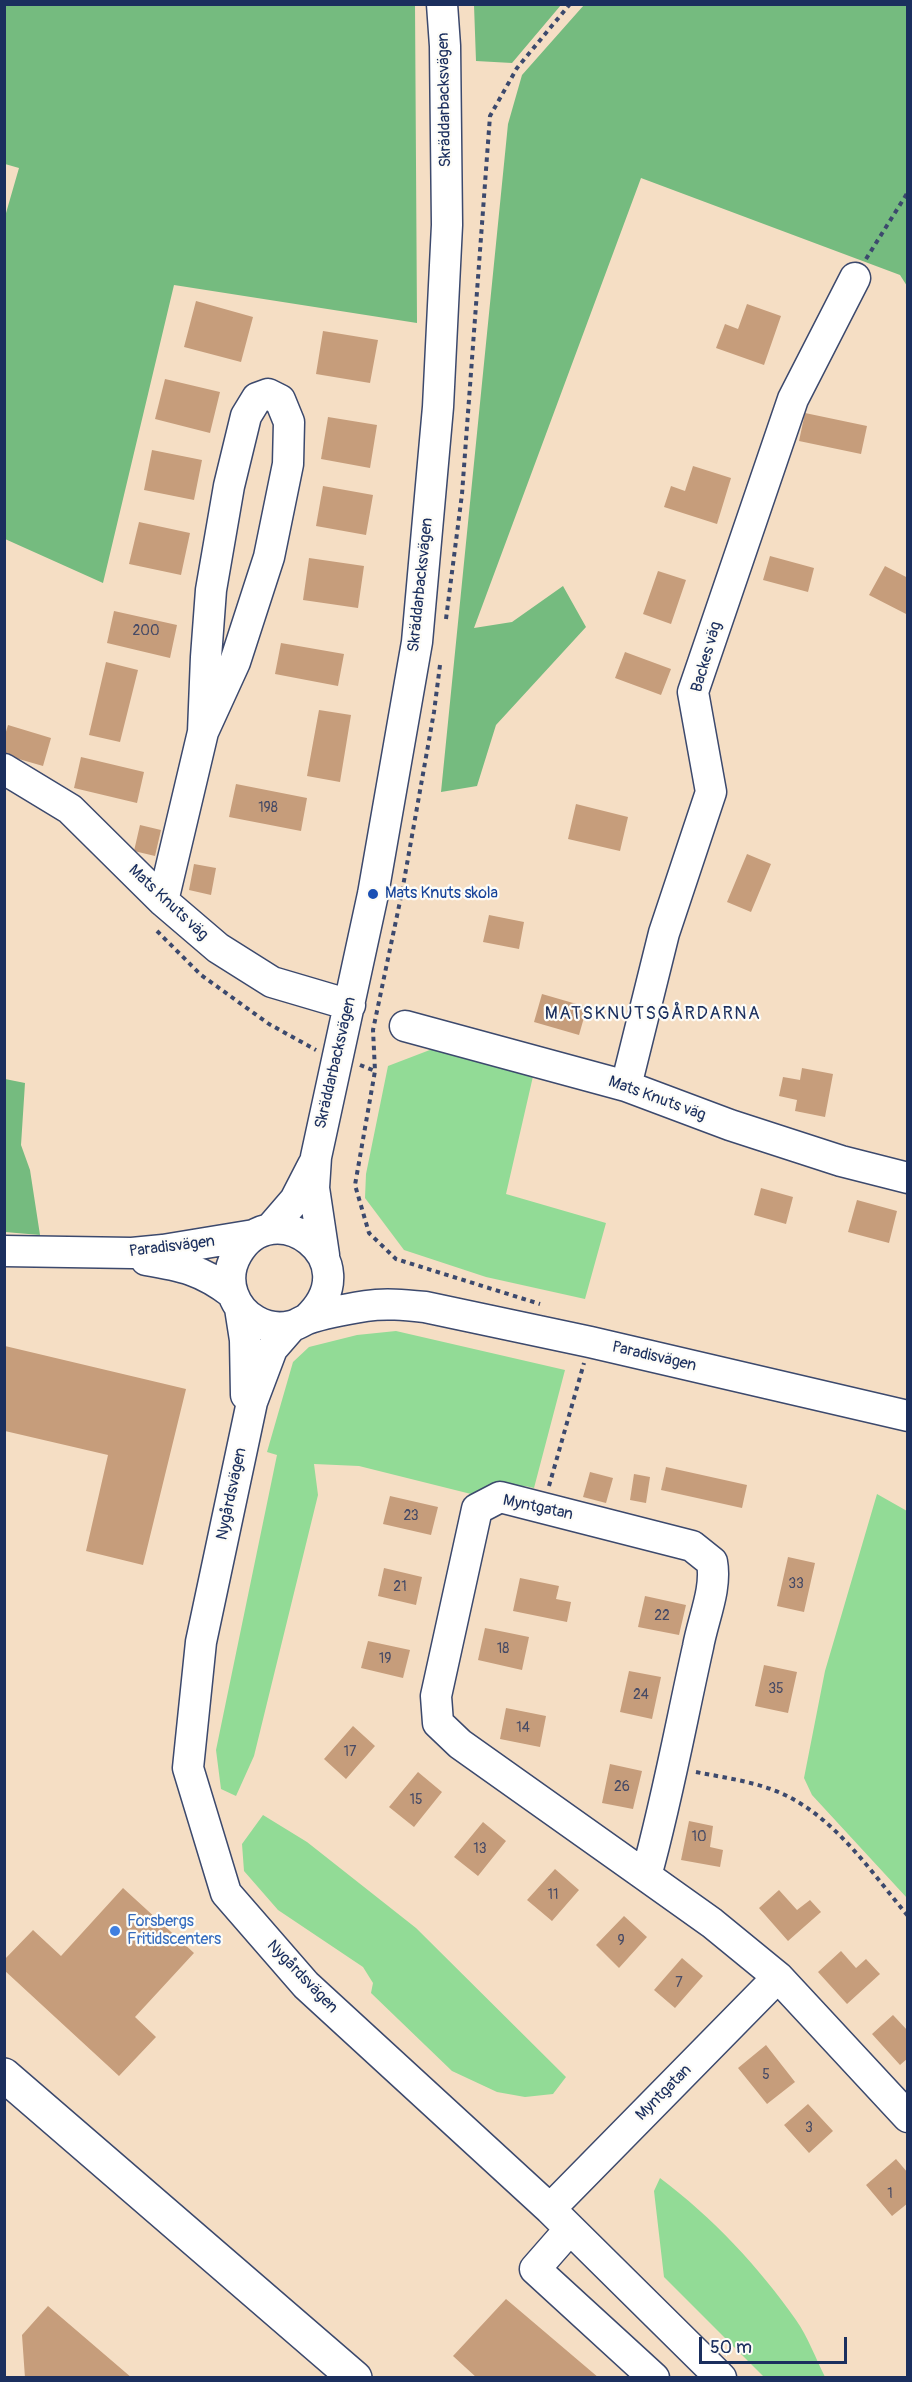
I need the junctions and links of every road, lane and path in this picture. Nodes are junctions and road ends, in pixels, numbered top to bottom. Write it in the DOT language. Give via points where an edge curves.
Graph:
graph roads {
  1 [pos="442,4"];
  2 [pos="570,4"];
  3 [pos="908,192"];
  4 [pos="855,278"];
  5 [pos="446,620"];
  6 [pos="441,654"];
  7 [pos="203,732"];
  8 [pos="4,769"];
  9 [pos="163,901"];
  10 [pos="350,1005"];
  11 [pos="405,1026"];
  12 [pos="626,1086"];
  13 [pos="316,1157"];
  14 [pos="908,1178"];
  15 [pos="262,1232"];
  16 [pos="4,1251"];
  17 [pos="89,1253"];
  18 [pos="325,1259"];
  19 [pos="236,1300"];
  20 [pos="399,1305"];
  21 [pos="541,1305"];
  22 [pos="300,1322"];
  23 [pos="590,1342"];
  24 [pos="908,1416"];
  25 [pos="244,1437"];
  26 [pos="544,1507"];
  27 [pos="672,1767"];
  28 [pos="646,1876"];
  29 [pos="908,1917"];
  30 [pos="778,1977"];
  31 [pos="4,2075"];
  32 [pos="4,2103"];
  33 [pos="908,2117"];
  34 [pos="560,2219"];
  35 [pos="717,2376"];
  36 [pos="324,2378"];
  37 [pos="355,2378"];
  38 [pos="654,2378"];
  1 -- 10 [label="street, Skräddarbacksvägen" via="447,225 438,406 423,572 415,654"];
  2 -- 5 [label="path" via="517,68 490,116 462,494"];
  3 -- 4 [label="path"];
  4 -- 12 [label="street, Backes väg" via="792,399 693,692 711,792 664,933"];
  6 -- 21 [label="path" via="402,892 373,1030 375,1071 355,1185 369,1233 396,1259"];
  7 -- 7 [label="street" via="235,662 269,557 288,464 289,422 280,400 268,394 257,398 246,416 229,486 211,590"];
  7 -- 9 [label="street"];
  8 -- 9 [label="street, Mats Knuts väg" via="70,809"];
  9 -- 10 [label="street, Mats Knuts väg" via="218,948 272,982"];
  10 -- 13 [label="street, Skräddarbacksvägen"];
  11 -- 12 [label="street, Mats Knuts väg"];
  12 -- 14 [label="street, Mats Knuts väg" via="730,1125"];
  13 -- 15 [label="street, Skräddarbacksvägen" via="295,1200"];
  13 -- 18 [label="street, Skräddarbacksvägen" via="314,1188"];
  15 -- 17 [label="street, Paradisvägen" via="164,1250"];
  15 -- 18 [label="street" via="286,1228 301,1233 314,1242"];
  15 -- 19 [label="street" via="241,1246 233,1260 230,1276"];
  16 -- 17 [label="street, Paradisvägen"];
  17 -- 19 [label="street, Paradisvägen" via="178,1265 204,1274"];
  18 -- 20 [label="street, Paradisvägen" via="356,1290"];
  18 -- 22 [label="street" via="327,1294 319,1308"];
  19 -- 22 [label="street" via="250,1318 263,1325 278,1328"];
  19 -- 25 [label="street, Nygårdsvägen" via="247,1369"];
  20 -- 22 [label="street, Paradisvägen" via="366,1306"];
  20 -- 23 [label="street, Paradisvägen"];
  22 -- 25 [label="street, Nygårdsvägen" via="268,1357"];
  23 -- 24 [label="street, Paradisvägen"];
  23 -- 26 [label="path"];
  25 -- 34 [label="street, Nygårdsvägen" via="201,1642 188,1768 226,1893 306,1985"];
  26 -- 27 [label="street, Myntgatan" via="692,1545 712,1562 715,1577"];
  26 -- 28 [label="street, Myntgatan" via="500,1497 477,1509 436,1696 438,1723 460,1744"];
  27 -- 28 [label="street, Myntgatan"];
  27 -- 29 [label="path" via="751,1784 784,1795 815,1813 858,1856"];
  28 -- 30 [label="street, Myntgatan"];
  30 -- 33 [label="street, Myntgatan"];
  30 -- 34 [label="street, Myntgatan"];
  31 -- 37 [label="highway"];
  32 -- 36 [label="highway"];
  34 -- 35 [label="street, Nygårdsvägen"];
  34 -- 38 [label="street, Myntgatan" via="535,2268"];
}
